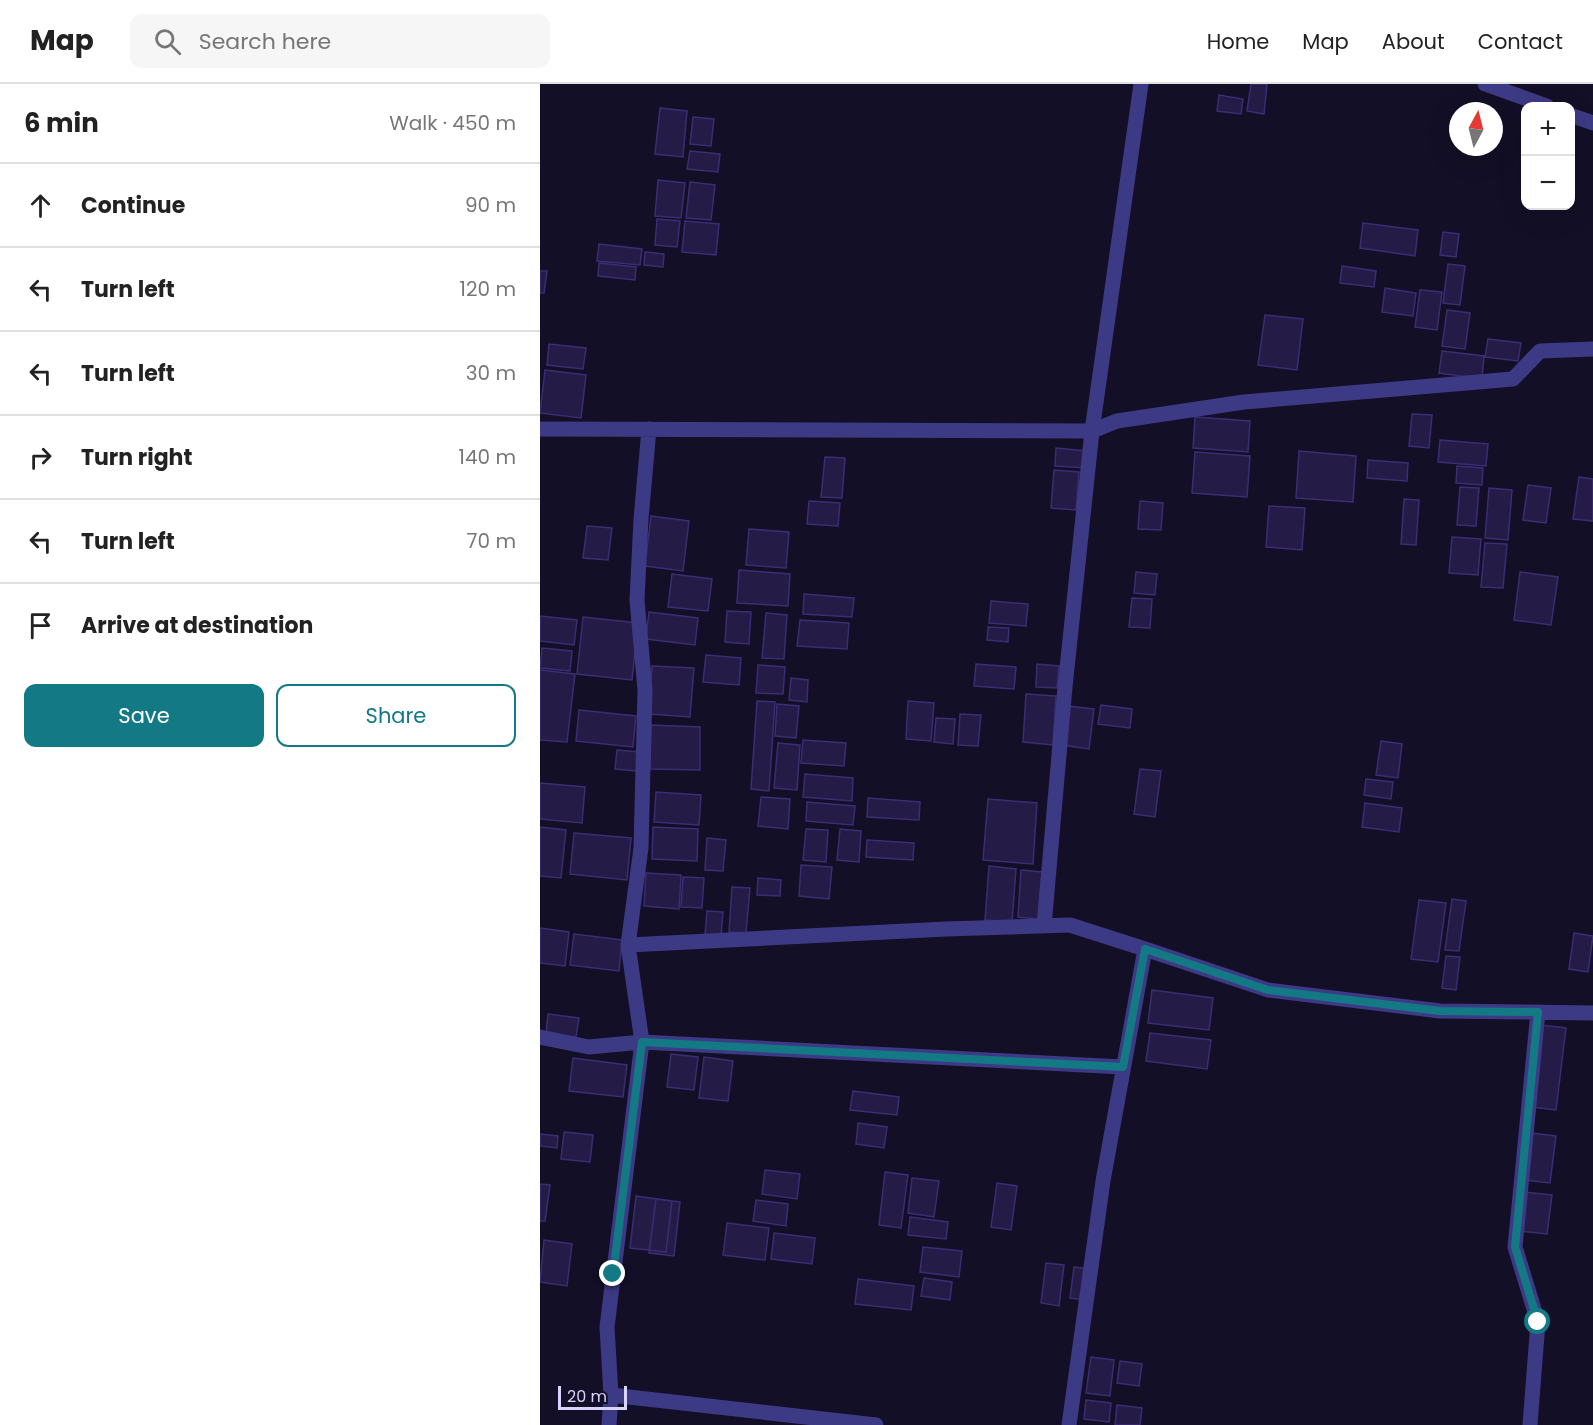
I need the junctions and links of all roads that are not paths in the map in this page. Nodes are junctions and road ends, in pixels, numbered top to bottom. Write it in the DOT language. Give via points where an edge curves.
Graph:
graph roads {
  1 [pos="1141,84"];
  2 [pos="1485,84"];
  3 [pos="1536,102"];
  4 [pos="1575,117"];
  5 [pos="1593,123"];
  6 [pos="1593,348"];
  7 [pos="540,429"];
  8 [pos="649,429"];
  9 [pos="1092,431"];
  10 [pos="1044,926"];
  11 [pos="628,945"];
  12 [pos="1145,949"];
  13 [pos="1538,1012"];
  14 [pos="1593,1013"];
  15 [pos="540,1037"];
  16 [pos="642,1042"];
  17 [pos="1123,1067"];
  18 [pos="611,1395"];
  19 [pos="609,1425"];
  20 [pos="876,1425"];
  21 [pos="1069,1425"];
  22 [pos="1530,1425"];
  1 -- 9 [label="street"];
  2 -- 3 [label="street"];
  4 -- 5 [label="street"];
  6 -- 9 [label="street" via="1540,351 1513,379 1244,402 1117,421"];
  7 -- 8 [label="street"];
  8 -- 9 [label="street"];
  8 -- 11 [label="street" via="637,600 645,690 641,848"];
  9 -- 10 [label="street"];
  10 -- 11 [label="street"];
  10 -- 12 [label="street" via="1070,925"];
  11 -- 16 [label="street"];
  12 -- 13 [label="street" via="1268,990 1440,1011"];
  12 -- 17 [label="street"];
  13 -- 14 [label="street"];
  13 -- 22 [label="street" via="1515,1247 1538,1322"];
  15 -- 16 [label="street" via="589,1047"];
  16 -- 17 [label="street"];
  16 -- 18 [label="street" via="607,1327"];
  17 -- 21 [label="street"];
  18 -- 19 [label="street"];
  18 -- 20 [label="street"];
}
